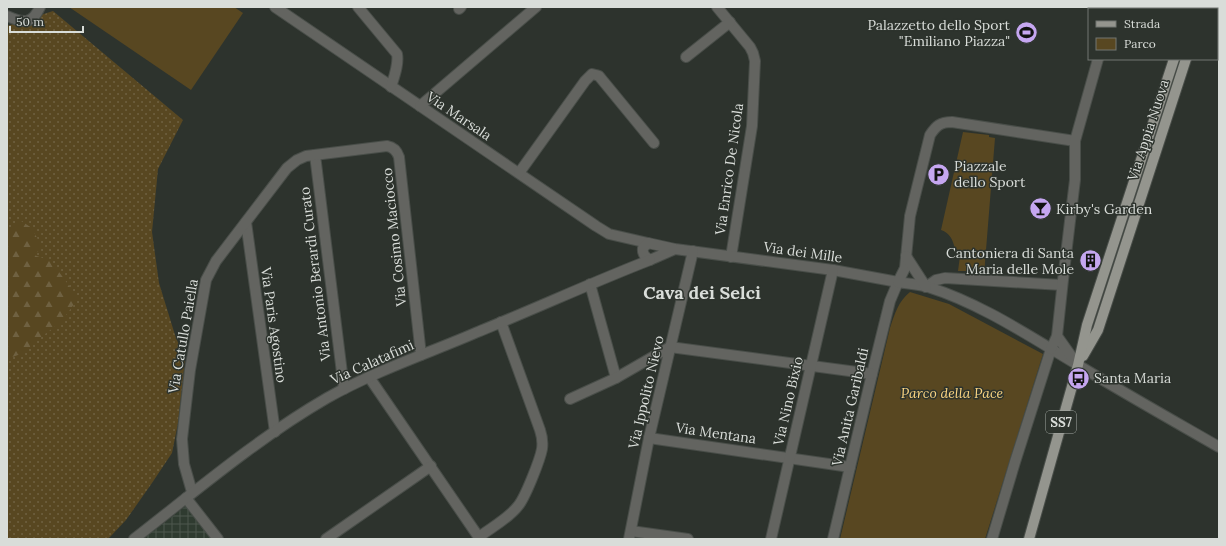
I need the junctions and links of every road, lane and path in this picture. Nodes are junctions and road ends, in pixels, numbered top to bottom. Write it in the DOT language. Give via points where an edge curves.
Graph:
graph roads {
  1 [pos="40,7"];
  2 [pos="275,7"];
  3 [pos="358,7"];
  4 [pos="536,7"];
  5 [pos="717,7"];
  6 [pos="7,16"];
  7 [pos="730,22"];
  8 [pos="686,57"];
  9 [pos="1098,60"];
  10 [pos="1174,60"];
  11 [pos="1186,60"];
  12 [pos="391,87"];
  13 [pos="420,106"];
  14 [pos="1075,141"];
  15 [pos="654,143"];
  16 [pos="315,155"];
  17 [pos="520,174"];
  18 [pos="246,222"];
  19 [pos="645,247"];
  20 [pos="675,249"];
  21 [pos="693,251"];
  22 [pos="731,256"];
  23 [pos="906,256"];
  24 [pos="650,260"];
  25 [pos="833,270"];
  26 [pos="898,282"];
  27 [pos="590,284"];
  28 [pos="1062,285"];
  29 [pos="926,287"];
  30 [pos="501,322"];
  31 [pos="1057,336"];
  32 [pos="670,347"];
  33 [pos="1051,348"];
  34 [pos="421,356"];
  35 [pos="810,365"];
  36 [pos="1078,365"];
  37 [pos="872,374"];
  38 [pos="369,377"];
  39 [pos="616,378"];
  40 [pos="344,389"];
  41 [pos="570,399"];
  42 [pos="275,432"];
  43 [pos="649,438"];
  44 [pos="1219,447"];
  45 [pos="789,458"];
  46 [pos="431,466"];
  47 [pos="850,467"];
  48 [pos="1046,479"];
  49 [pos="189,495"];
  50 [pos="630,535"];
  51 [pos="479,538"];
  52 [pos="134,539"];
  53 [pos="218,539"];
  54 [pos="326,539"];
  55 [pos="688,539"];
  56 [pos="771,539"];
  57 [pos="833,539"];
  58 [pos="992,539"];
  59 [pos="1022,539"];
  60 [pos="1030,539"];
  1 -- 6 [label="street" via="34,17 26,22"];
  2 -- 12 [label="street, Via Marsala"];
  3 -- 12 [label="street" via="397,54"];
  4 -- 13 [label="street"];
  5 -- 7 [label="street, Via Enrico De Nicola"];
  7 -- 8 [label="street"];
  7 -- 22 [label="street, Via Enrico De Nicola" via="750,47 755,61 752,126"];
  9 -- 14 [label="street"];
  10 -- 36 [label="main road, Via Appia Nuova / SS7" via="1087,325"];
  11 -- 36 [label="main road, Via Appia Nuova / SS7" via="1098,330"];
  12 -- 13 [label="street, Via Marsala"];
  13 -- 17 [label="street, Via Marsala"];
  14 -- 23 [label="street" via="952,122 939,125 930,135 910,216"];
  14 -- 28 [label="street" via="1075,180"];
  15 -- 17 [label="street" via="599,76 592,74"];
  16 -- 18 [label="street, Via Catullo Paiella" via="303,157 291,164"];
  16 -- 34 [label="street, Via Cosimo Maciocco" via="387,146 395,149 399,155"];
  16 -- 40 [label="street, Via Antonio Berardi Curato"];
  17 -- 19 [label="street, Via Marsala" via="602,230"];
  18 -- 42 [label="street, Via Paris Agostino"];
  18 -- 49 [label="street, Via Catullo Paiella" via="213,265 203,290 189,375 182,439"];
  19 -- 20 [label="street, Via dei Mille"];
  19 -- 24 [label="street" via="644,255"];
  20 -- 21 [label="street, Via dei Mille"];
  20 -- 24 [label="street"];
  21 -- 22 [label="street, Via dei Mille"];
  21 -- 32 [label="street, Via Ippolito Nievo"];
  22 -- 25 [label="street, Via dei Mille"];
  23 -- 26 [label="street"];
  23 -- 29 [label="street"];
  24 -- 27 [label="street, Via Calatafimi"];
  25 -- 26 [label="street, Via dei Mille"];
  25 -- 35 [label="street, Via Nino Bixio"];
  26 -- 29 [label="street, Via dei Mille"];
  26 -- 37 [label="street, Via Anita Garibaldi" via="890,301"];
  27 -- 30 [label="street, Via Calatafimi"];
  27 -- 39 [label="street"];
  28 -- 29 [label="street" via="946,278 936,280"];
  28 -- 31 [label="street"];
  29 -- 33 [label="street, Via dei Mille" via="978,306"];
  30 -- 34 [label="street, Via Calatafimi"];
  30 -- 51 [label="street" via="540,430 542,447 520,503 512,513"];
  31 -- 33 [label="street"];
  31 -- 36 [label="street"];
  32 -- 35 [label="street"];
  32 -- 39 [label="street"];
  32 -- 43 [label="street, Via Ippolito Nievo"];
  33 -- 36 [label="street, Via dei Mille"];
  33 -- 58 [label="street"];
  34 -- 38 [label="street, Via Calatafimi"];
  35 -- 37 [label="street"];
  35 -- 45 [label="street, Via Nino Bixio"];
  36 -- 44 [label="street, Via dei Mille"];
  36 -- 48 [label="main road, Via Appia Nuova / SS7"];
  37 -- 47 [label="street, Via Anita Garibaldi"];
  38 -- 40 [label="street, Via Calatafimi"];
  38 -- 46 [label="street"];
  39 -- 41 [label="street"];
  40 -- 42 [label="street, Via Calatafimi"];
  42 -- 49 [label="street, Via Calatafimi"];
  43 -- 45 [label="street, Via Mentana"];
  43 -- 50 [label="street, Via Ippolito Nievo"];
  45 -- 47 [label="street, Via Mentana"];
  45 -- 56 [label="street, Via Nino Bixio"];
  46 -- 51 [label="street"];
  46 -- 54 [label="street"];
  47 -- 57 [label="street, Via Anita Garibaldi"];
  48 -- 59 [label="main road, Via Appia Nuova / SS7"];
  48 -- 60 [label="main road, Via Appia Nuova / SS7"];
  49 -- 52 [label="street, Via Calatafimi"];
  49 -- 53 [label="street, Via Catullo Paiella"];
  50 -- 55 [label="street"];
}
